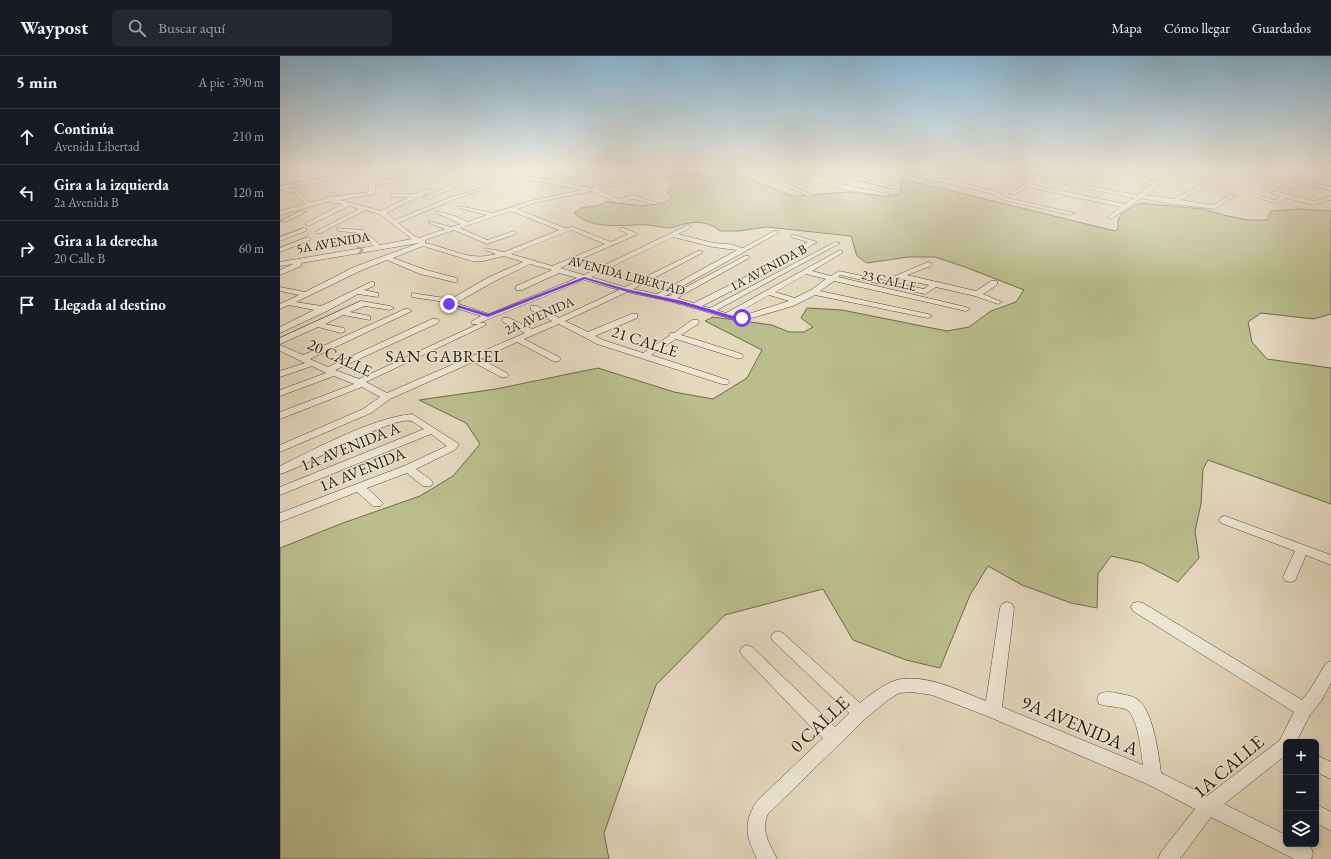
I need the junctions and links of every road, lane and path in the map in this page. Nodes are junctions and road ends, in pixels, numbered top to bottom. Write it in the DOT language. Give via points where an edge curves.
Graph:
graph roads {
  1 [pos="341,207"];
  2 [pos="393,207"];
  3 [pos="431,207"];
  4 [pos="463,207"];
  5 [pos="517,207"];
  6 [pos="1064,207"];
  7 [pos="1068,207"];
  8 [pos="1123,207"];
  9 [pos="294,208"];
  10 [pos="365,208"];
  11 [pos="512,209"];
  12 [pos="1075,209"];
  13 [pos="438,212"];
  14 [pos="280,213"];
  15 [pos="382,213"];
  16 [pos="494,215"];
  17 [pos="1111,217"];
  18 [pos="284,221"];
  19 [pos="395,222"];
  20 [pos="431,222"];
  21 [pos="308,224"];
  22 [pos="467,224"];
  23 [pos="688,227"];
  24 [pos="339,229"];
  25 [pos="453,229"];
  26 [pos="622,229"];
  27 [pos="304,230"];
  28 [pos="564,230"];
  29 [pos="319,232"];
  30 [pos="776,232"];
  31 [pos="514,233"];
  32 [pos="672,235"];
  33 [pos="793,236"];
  34 [pos="280,239"];
  35 [pos="308,239"];
  36 [pos="421,242"];
  37 [pos="837,243"];
  38 [pos="610,244"];
  39 [pos="336,245"];
  40 [pos="487,245"];
  41 [pos="379,247"];
  42 [pos="280,250"];
  43 [pos="744,250"];
  44 [pos="756,251"];
  45 [pos="696,252"];
  46 [pos="840,252"];
  47 [pos="342,253"];
  48 [pos="502,254"];
  49 [pos="388,258"];
  50 [pos="307,259"];
  51 [pos="531,261"];
  52 [pos="280,264"];
  53 [pos="928,264"];
  54 [pos="556,269"];
  55 [pos="806,272"];
  56 [pos="280,273"];
  57 [pos="480,274"];
  58 [pos="900,276"];
  59 [pos="584,278"];
  60 [pos="492,279"];
  61 [pos="831,279"];
  62 [pos="454,280"];
  63 [pos="888,283"];
  64 [pos="994,283"];
  65 [pos="371,284"];
  66 [pos="935,284"];
  67 [pos="519,288"];
  68 [pos="280,289"];
  69 [pos="621,289"];
  70 [pos="289,291"];
  71 [pos="356,292"];
  72 [pos="814,292"];
  73 [pos="747,293"];
  74 [pos="770,293"];
  75 [pos="306,294"];
  76 [pos="375,294"];
  77 [pos="280,295"];
  78 [pos="415,295"];
  79 [pos="980,295"];
  80 [pos="657,297"];
  81 [pos="760,297"];
  82 [pos="670,299"];
  83 [pos="796,301"];
  84 [pos="450,302"];
  85 [pos="998,302"];
  86 [pos="290,303"];
  87 [pos="695,306"];
  88 [pos="280,307"];
  89 [pos="323,308"];
  90 [pos="390,308"];
  91 [pos="534,308"];
  92 [pos="966,309"];
  93 [pos="408,311"];
  94 [pos="710,311"];
  95 [pos="339,312"];
  96 [pos="488,316"];
  97 [pos="634,316"];
  98 [pos="727,316"];
  99 [pos="928,316"];
  100 [pos="367,318"];
  101 [pos="506,320"];
  102 [pos="558,320"];
  103 [pos="435,321"];
  104 [pos="695,322"];
  105 [pos="317,324"];
  106 [pos="280,330"];
  107 [pos="341,330"];
  108 [pos="531,332"];
  109 [pos="674,335"];
  110 [pos="587,336"];
  111 [pos="517,339"];
  112 [pos="280,341"];
  113 [pos="280,348"];
  114 [pos="740,356"];
  115 [pos="643,357"];
  116 [pos="304,358"];
  117 [pos="474,359"];
  118 [pos="556,359"];
  119 [pos="313,362"];
  120 [pos="331,371"];
  121 [pos="280,374"];
  122 [pos="504,375"];
  123 [pos="725,382"];
  124 [pos="361,383"];
  125 [pos="280,393"];
  126 [pos="387,397"];
  127 [pos="280,416"];
  128 [pos="431,430"];
  129 [pos="280,449"];
  130 [pos="408,468"];
  131 [pos="280,470"];
  132 [pos="427,483"];
  133 [pos="359,488"];
  134 [pos="280,491"];
  135 [pos="377,503"];
  136 [pos="280,518"];
  137 [pos="1225,520"];
  138 [pos="1302,549"];
  139 [pos="1331,560"];
  140 [pos="1290,577"];
  141 [pos="1138,607"];
  142 [pos="1007,608"];
  143 [pos="778,637"];
  144 [pos="747,651"];
  145 [pos="1331,668"];
  146 [pos="933,688"];
  147 [pos="1105,699"];
  148 [pos="1304,710"];
  149 [pos="993,711"];
  150 [pos="860,713"];
  151 [pos="835,737"];
  152 [pos="1289,739"];
  153 [pos="1283,747"];
  154 [pos="1319,765"];
  155 [pos="1331,771"];
  156 [pos="1153,778"];
  157 [pos="1209,806"];
  158 [pos="1319,815"];
  159 [pos="1331,822"];
  160 [pos="1304,854"];
  161 [pos="767,859"];
  162 [pos="1168,859"];
  1 -- 21 [label="street"];
  2 -- 15 [label="street"];
  3 -- 19 [label="street"];
  4 -- 16 [label="street"];
  5 -- 11 [label="street, 5A AVENIDA"];
  6 -- 12 [label="street"];
  7 -- 12 [label="street"];
  8 -- 17 [label="street"];
  9 -- 14 [label="street"];
  9 -- 18 [label="street" via="303,212"];
  10 -- 15 [label="street"];
  10 -- 29 [label="street"];
  11 -- 16 [label="street, 5A AVENIDA"];
  11 -- 28 [label="street"];
  13 -- 22 [label="street"];
  15 -- 19 [label="street"];
  16 -- 22 [label="street, 5A AVENIDA"];
  19 -- 36 [label="street" via="412,238"];
  20 -- 25 [label="street, AVENIDA LIBERTAD"];
  22 -- 25 [label="street, 5A AVENIDA"];
  23 -- 32 [label="street"];
  24 -- 41 [label="street" via="360,231"];
  25 -- 36 [label="street, 5A AVENIDA"];
  25 -- 40 [label="street, AVENIDA LIBERTAD"];
  26 -- 38 [label="street" via="634,234"];
  27 -- 34 [label="street"];
  28 -- 38 [label="street" via="572,228"];
  28 -- 48 [label="street"];
  30 -- 43 [label="street"];
  31 -- 40 [label="street"];
  32 -- 43 [label="street"];
  32 -- 59 [label="street"];
  33 -- 87 [label="street" via="814,242"];
  35 -- 42 [label="street"];
  36 -- 41 [label="street, 5A AVENIDA"];
  36 -- 48 [label="street" via="453,255 472,259 487,259"];
  36 -- 49 [label="street"];
  37 -- 73 [label="street, 1A AVENIDA B"];
  38 -- 54 [label="street"];
  39 -- 47 [label="street"];
  40 -- 48 [label="street, AVENIDA LIBERTAD"];
  47 -- 41 [label="street, 5A AVENIDA, one-way"];
  42 -- 50 [label="street"];
  43 -- 80 [label="street"];
  44 -- 82 [label="street"];
  45 -- 69 [label="street, 2A AVENIDA"];
  46 -- 55 [label="street"];
  47 -- 50 [label="street, 5A AVENIDA"];
  48 -- 51 [label="street, AVENIDA LIBERTAD"];
  49 -- 62 [label="street"];
  49 -- 75 [label="street" via="353,271"];
  50 -- 52 [label="street, 5A AVENIDA"];
  50 -- 56 [label="street"];
  51 -- 54 [label="street, AVENIDA LIBERTAD"];
  51 -- 60 [label="street"];
  53 -- 58 [label="street"];
  54 -- 59 [label="street, AVENIDA LIBERTAD"];
  54 -- 67 [label="street"];
  55 -- 61 [label="street, 23 CALLE"];
  55 -- 74 [label="street"];
  57 -- 60 [label="street"];
  58 -- 63 [label="street"];
  58 -- 66 [label="street"];
  59 -- 69 [label="street, AVENIDA LIBERTAD"];
  59 -- 96 [label="street"];
  60 -- 84 [label="street"];
  61 -- 63 [label="street" via="841,273"];
  61 -- 72 [label="street"];
  61 -- 92 [label="street, 23 CALLE"];
  63 -- 66 [label="street" via="925,292"];
  64 -- 79 [label="street"];
  65 -- 71 [label="street"];
  66 -- 79 [label="street"];
  68 -- 70 [label="street"];
  69 -- 80 [label="street, AVENIDA LIBERTAD"];
  69 -- 102 [label="street, 2A AVENIDA"];
  70 -- 75 [label="street"];
  70 -- 77 [label="street"];
  71 -- 76 [label="street"];
  71 -- 89 [label="street"];
  72 -- 83 [label="street"];
  72 -- 99 [label="street"];
  73 -- 81 [label="street"];
  73 -- 94 [label="street, 1A AVENIDA B"];
  74 -- 81 [label="street"];
  74 -- 83 [label="street"];
  75 -- 86 [label="street"];
  78 -- 84 [label="street"];
  79 -- 85 [label="street"];
  80 -- 82 [label="street, AVENIDA LIBERTAD"];
  81 -- 98 [label="street"];
  82 -- 87 [label="street, AVENIDA LIBERTAD"];
  83 -- 98 [label="street, AVENIDA LIBERTAD" via="787,306 738,318"];
  84 -- 96 [label="street"];
  86 -- 88 [label="street"];
  86 -- 89 [label="street"];
  87 -- 94 [label="street, AVENIDA LIBERTAD"];
  89 -- 95 [label="street"];
  89 -- 106 [label="street"];
  90 -- 95 [label="street" via="366,303"];
  91 -- 102 [label="street, 21 CALLE"];
  93 -- 116 [label="street"];
  94 -- 98 [label="street, AVENIDA LIBERTAD"];
  95 -- 100 [label="street"];
  95 -- 105 [label="street"];
  96 -- 124 [label="street"];
  97 -- 110 [label="street"];
  101 -- 108 [label="street"];
  102 -- 108 [label="street, 2A AVENIDA"];
  102 -- 110 [label="street, 21 CALLE"];
  103 -- 120 [label="street"];
  104 -- 109 [label="street"];
  105 -- 107 [label="street"];
  105 -- 112 [label="street"];
  108 -- 111 [label="street, 2A AVENIDA"];
  109 -- 114 [label="street"];
  109 -- 115 [label="street"];
  110 -- 115 [label="street, 21 CALLE"];
  111 -- 117 [label="street, 2A AVENIDA"];
  111 -- 118 [label="street"];
  113 -- 116 [label="street, 20 CALLE"];
  115 -- 123 [label="street, 21 CALLE"];
  116 -- 119 [label="street, 20 CALLE"];
  117 -- 122 [label="street"];
  117 -- 126 [label="street, 2A AVENIDA"];
  119 -- 120 [label="street, 20 CALLE"];
  119 -- 121 [label="street"];
  120 -- 124 [label="street, 20 CALLE"];
  120 -- 125 [label="street"];
  124 -- 126 [label="street, 20 CALLE"];
  124 -- 127 [label="street"];
  126 -- 129 [label="street, 2A AVENIDA" via="367,411"];
  128 -- 130 [label="street, 1A AVENIDA" via="454,446"];
  128 -- 131 [label="street" via="410,416 378,426"];
  128 -- 134 [label="street, 1A AVENIDA A"];
  130 -- 132 [label="street"];
  130 -- 133 [label="street, 1A AVENIDA"];
  133 -- 135 [label="street"];
  133 -- 136 [label="street, 1A AVENIDA"];
  137 -- 138 [label="street"];
  138 -- 139 [label="street"];
  138 -- 140 [label="street"];
  141 -- 148 [label="street"];
  142 -- 149 [label="street"];
  143 -- 150 [label="street"];
  144 -- 151 [label="street"];
  145 -- 148 [label="street, 1A CALLE"];
  146 -- 149 [label="street, 9A AVENIDA A"];
  146 -- 150 [label="street, 0 CALLE" via="912,685 896,687"];
  147 -- 156 [label="street" via="1131,704 1140,712"];
  148 -- 152 [label="street, 1A CALLE"];
  149 -- 156 [label="street, 9A AVENIDA A"];
  150 -- 151 [label="street, 0 CALLE"];
  151 -- 161 [label="street, 0 CALLE" via="762,808 758,815 755,827 758,842"];
  153 -- 157 [label="street, 1A CALLE"];
  154 -- 155 [label="street"];
  156 -- 157 [label="street, 9A AVENIDA A"];
  157 -- 160 [label="street, 9A AVENIDA A"];
  157 -- 162 [label="street, 1A CALLE"];
  158 -- 159 [label="street"];
}
